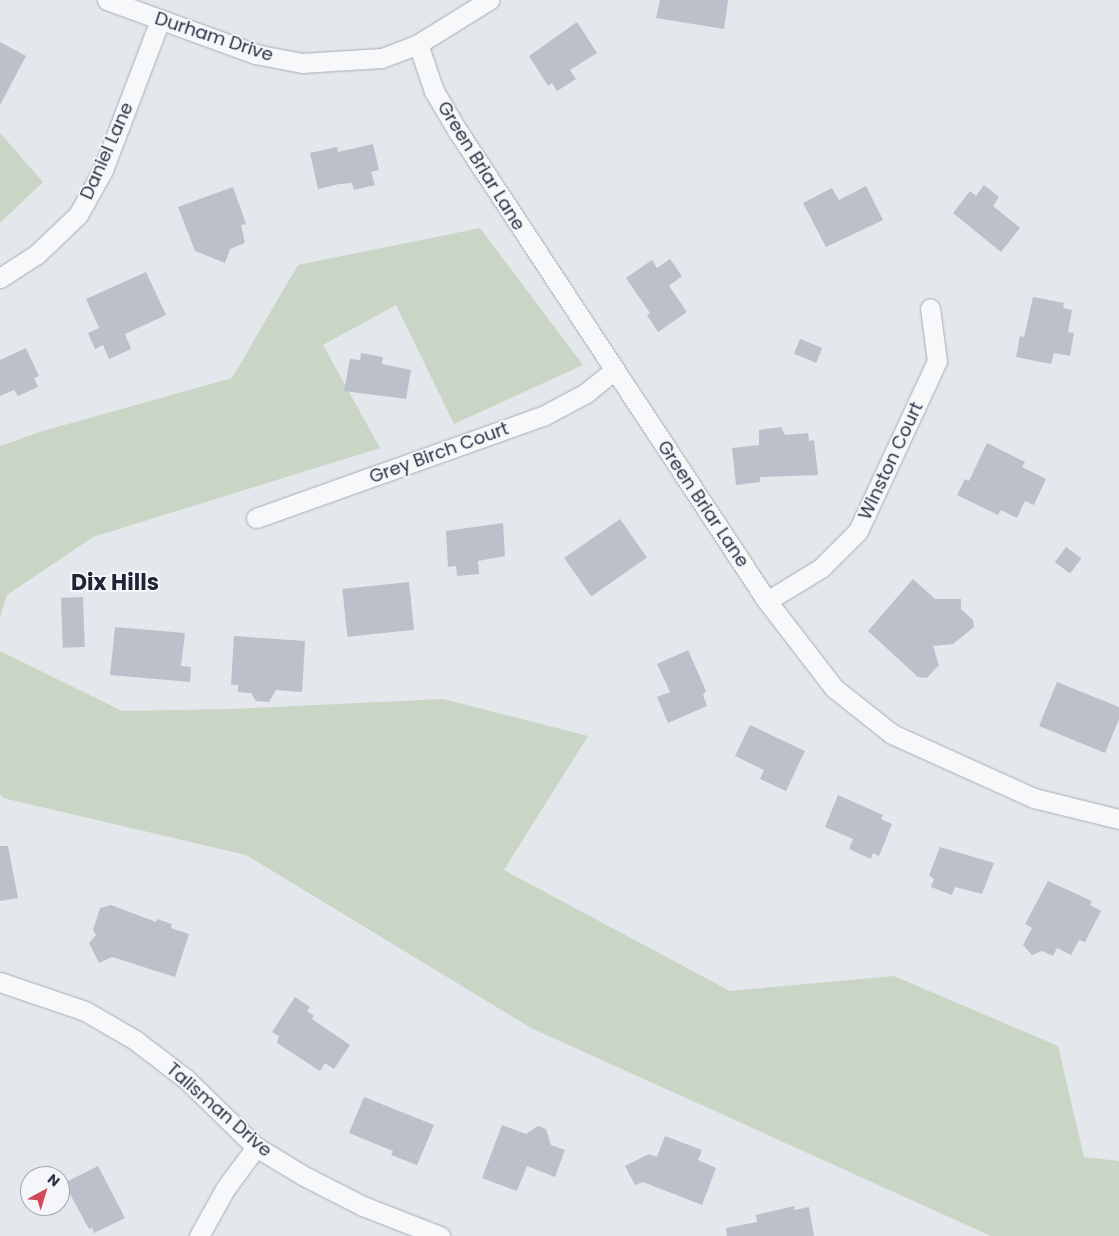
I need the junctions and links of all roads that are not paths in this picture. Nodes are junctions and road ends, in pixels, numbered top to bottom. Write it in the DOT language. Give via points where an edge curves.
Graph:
graph roads {
  1 [pos="107,0"];
  2 [pos="489,0"];
  3 [pos="160,20"];
  4 [pos="418,44"];
  5 [pos="0,278"];
  6 [pos="930,308"];
  7 [pos="614,370"];
  8 [pos="256,518"];
  9 [pos="767,601"];
  10 [pos="1119,819"];
  11 [pos="0,982"];
  12 [pos="256,1147"];
  13 [pos="199,1236"];
  14 [pos="440,1236"];
  1 -- 3 [label="street, Durham Drive"];
  2 -- 4 [label="street, Durham Drive"];
  3 -- 4 [label="street, Durham Drive" via="255,54 302,63 382,58"];
  3 -- 5 [label="street, Daniel Lane" via="103,170 78,215 37,254"];
  4 -- 7 [label="street, Green Briar Lane" via="434,91 456,130"];
  6 -- 9 [label="street, Winston Court" via="937,361 858,531 821,568"];
  7 -- 8 [label="street, Grey Birch Court" via="586,393 543,416"];
  7 -- 9 [label="street, Green Briar Lane"];
  9 -- 10 [label="street, Green Briar Lane" via="834,688 892,734 1034,798"];
  11 -- 12 [label="street, Talisman Drive" via="85,1011 135,1040 186,1079"];
  12 -- 13 [label="street" via="225,1189"];
  12 -- 14 [label="street, Talisman Drive" via="363,1206"];
}
